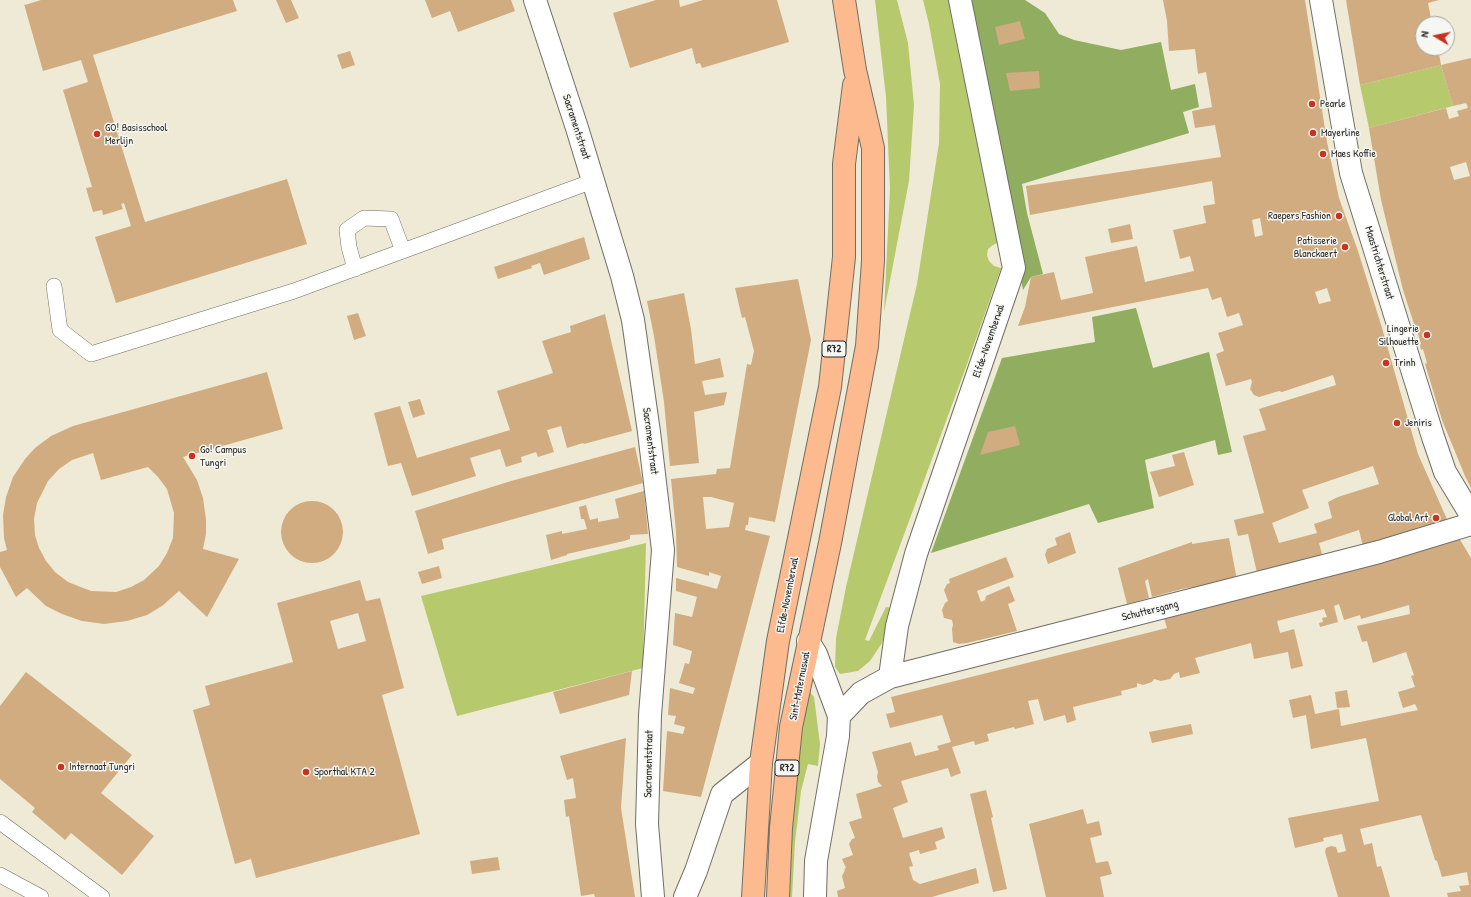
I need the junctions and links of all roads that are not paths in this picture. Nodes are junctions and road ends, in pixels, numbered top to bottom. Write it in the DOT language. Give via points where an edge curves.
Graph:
graph roads {
  1 [pos="535,0"];
  2 [pos="844,0"];
  3 [pos="960,0"];
  4 [pos="1321,0"];
  5 [pos="855,70"];
  6 [pos="593,181"];
  7 [pos="403,251"];
  8 [pos="355,269"];
  9 [pos="54,286"];
  10 [pos="1471,515"];
  11 [pos="1471,524"];
  12 [pos="808,642"];
  13 [pos="890,677"];
  14 [pos="839,716"];
  15 [pos="761,763"];
  16 [pos="0,822"];
  17 [pos="0,875"];
  18 [pos="41,897"];
  19 [pos="102,897"];
  20 [pos="653,897"];
  21 [pos="685,897"];
  22 [pos="753,897"];
  23 [pos="778,897"];
  24 [pos="815,897"];
  1 -- 6 [label="street, Sacramentstraat"];
  2 -- 5 [label="main road, Elfde-Novemberwal / R72"];
  3 -- 13 [label="street, Elfde-Novemberwal" via="1014,268 916,554 897,626"];
  4 -- 10 [label="street, Maastrichterstraat" via="1351,173 1445,472"];
  5 -- 12 [label="main road, Elfde-Novemberwal / R72" via="873,148 873,261 866,346 830,543"];
  5 -- 15 [label="main road, Elfde-Novemberwal / R72" via="844,164 844,257 830,387 778,641"];
  6 -- 7 [label="lane"];
  6 -- 20 [label="street, Sacramentstraat" via="633,320 662,550 650,715 647,824"];
  7 -- 8 [label="lane"];
  7 -- 8 [label="lane" via="391,219 364,218 347,230"];
  8 -- 9 [label="lane" via="294,291 91,354 60,330"];
  11 -- 13 [label="street, Schuttersgang" via="1379,552"];
  12 -- 14 [label="street, Sint-Maternuswal" via="816,654"];
  12 -- 23 [label="main road, Sint-Maternuswal / R72" via="792,727 781,828"];
  13 -- 14 [label="street, Schuttersgang" via="862,693"];
  14 -- 24 [label="street, Sint-Maternuswal" via="838,736 816,861"];
  15 -- 21 [label="street" via="722,794"];
  15 -- 22 [label="main road, R72"];
  16 -- 19 [label="lane"];
  17 -- 18 [label="lane"];
}
